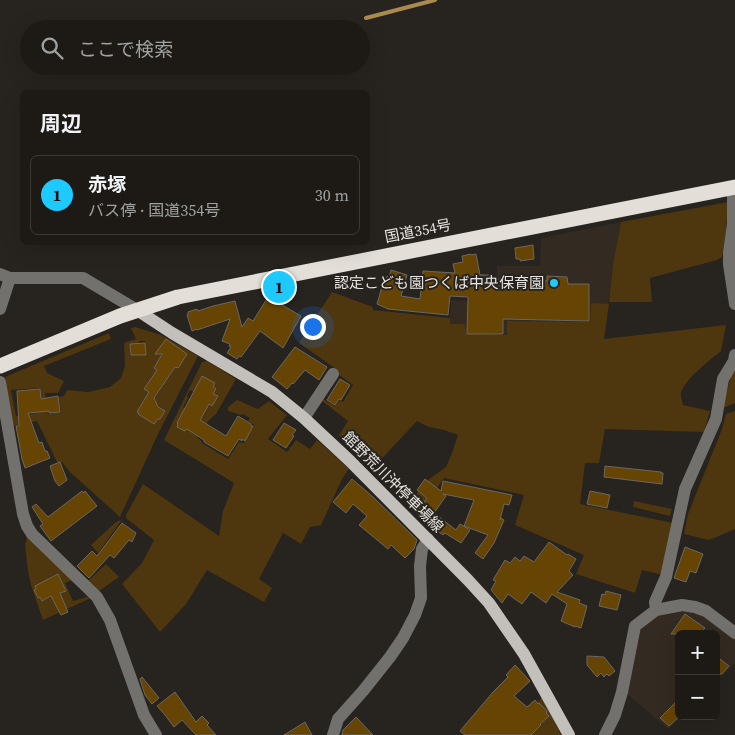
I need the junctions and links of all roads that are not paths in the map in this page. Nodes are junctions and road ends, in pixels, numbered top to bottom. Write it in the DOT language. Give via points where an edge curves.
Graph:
graph roads {
  1 [pos="734,187"];
  2 [pos="5,276"];
  3 [pos="735,304"];
  4 [pos="0,309"];
  5 [pos="137,310"];
  6 [pos="735,355"];
  7 [pos="0,366"];
  8 [pos="333,374"];
  9 [pos="0,382"];
  10 [pos="304,418"];
  11 [pos="428,539"];
  12 [pos="656,610"];
  13 [pos="735,633"];
  14 [pos="156,735"];
  15 [pos="333,735"];
  16 [pos="569,735"];
  17 [pos="605,735"];
  1 -- 3 [label="street" via="729,264"];
  1 -- 5 [label="highway, 国道354号" via="218,288"];
  2 -- 4 [label="street"];
  2 -- 5 [label="street" via="82,278"];
  5 -- 7 [label="highway, 国道354号"];
  5 -- 10 [label="main road, 館野荒川沖停車場線" via="272,392"];
  6 -- 12 [label="street" via="724,379 716,419 685,489 666,577 655,602"];
  8 -- 10 [label="street"];
  9 -- 14 [label="street" via="27,526 97,597 110,620 144,715"];
  10 -- 11 [label="main road, 館野荒川沖停車場線"];
  11 -- 15 [label="street" via="422,549 421,598 415,615 390,657 338,719"];
  11 -- 16 [label="main road, 館野荒川沖停車場線" via="484,598 509,631"];
  12 -- 13 [label="street" via="682,605 695,607 706,611"];
  12 -- 17 [label="street" via="635,626 622,692"];
}
